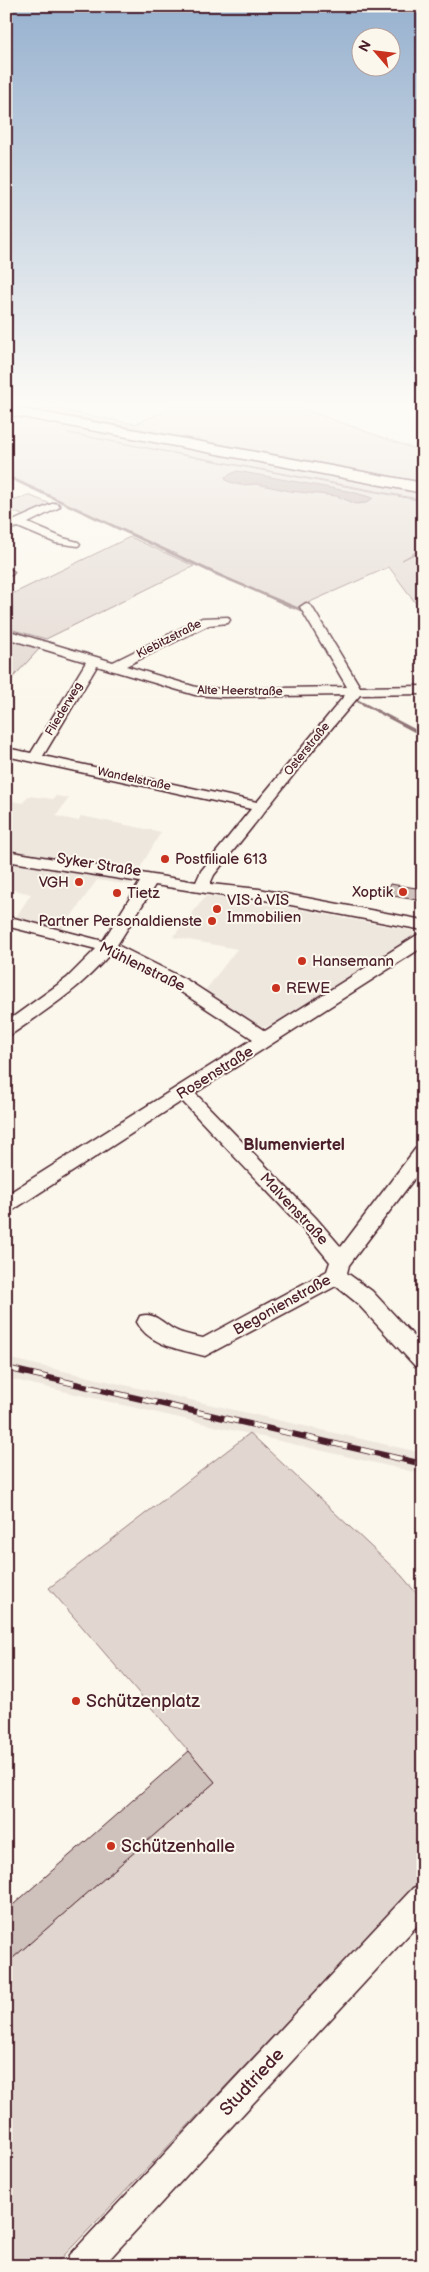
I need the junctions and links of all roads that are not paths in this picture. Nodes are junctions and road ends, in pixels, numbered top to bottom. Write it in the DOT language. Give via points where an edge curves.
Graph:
graph roads {
  1 [pos="45,510"];
  2 [pos="6,512"];
  3 [pos="16,524"];
  4 [pos="74,544"];
  5 [pos="306,607"];
  6 [pos="224,620"];
  7 [pos="6,634"];
  8 [pos="94,659"];
  9 [pos="116,666"];
  10 [pos="423,690"];
  11 [pos="356,691"];
  12 [pos="6,752"];
  13 [pos="35,758"];
  14 [pos="261,807"];
  15 [pos="6,850"];
  16 [pos="6,856"];
  17 [pos="150,879"];
  18 [pos="202,885"];
  19 [pos="349,911"];
  20 [pos="423,919"];
  21 [pos="6,921"];
  22 [pos="423,925"];
  23 [pos="423,939"];
  24 [pos="108,947"];
  25 [pos="6,1030"];
  26 [pos="266,1040"];
  27 [pos="184,1092"];
  28 [pos="423,1153"];
  29 [pos="6,1205"];
  30 [pos="338,1269"];
  31 [pos="147,1322"];
  32 [pos="423,1360"];
  33 [pos="423,1898"];
  34 [pos="81,2266"];
  1 -- 3 [label="street"];
  2 -- 3 [label="street"];
  3 -- 4 [label="street"];
  5 -- 11 [label="street"];
  6 -- 9 [label="street, Kiebitzstraße" via="206,621"];
  7 -- 8 [label="street, Alte Heerstraße"];
  8 -- 9 [label="street, Alte Heerstraße"];
  8 -- 13 [label="street, Fliederweg"];
  9 -- 11 [label="street, Alte Heerstraße" via="195,691"];
  10 -- 11 [label="street, Alte Heerstraße"];
  11 -- 14 [label="street, Osterstraße"];
  12 -- 13 [label="street, Wandelstraße"];
  13 -- 14 [label="street, Wandelstraße"];
  14 -- 18 [label="street, Osterstraße"];
  15 -- 18 [label="street, Syker Straße"];
  16 -- 17 [label="street, Syker Straße"];
  17 -- 18 [label="street, Syker Straße"];
  17 -- 24 [label="street"];
  18 -- 19 [label="street, Syker Straße"];
  19 -- 20 [label="street, Syker Straße" via="372,910"];
  19 -- 22 [label="street, Syker Straße"];
  21 -- 24 [label="street, Mühlenstraße"];
  23 -- 26 [label="street, Rosenstraße"];
  24 -- 25 [label="street" via="75,982"];
  24 -- 26 [label="street, Mühlenstraße" via="181,984"];
  26 -- 27 [label="street, Rosenstraße"];
  27 -- 29 [label="street, Rosenstraße"];
  27 -- 30 [label="street, Malvenstraße" via="309,1223"];
  28 -- 30 [label="street, Begonienstraße"];
  30 -- 31 [label="street, Begonienstraße" via="205,1347 170,1338"];
  30 -- 32 [label="street, Malvenstraße"];
  33 -- 34 [label="street, Studtriede"];
}
